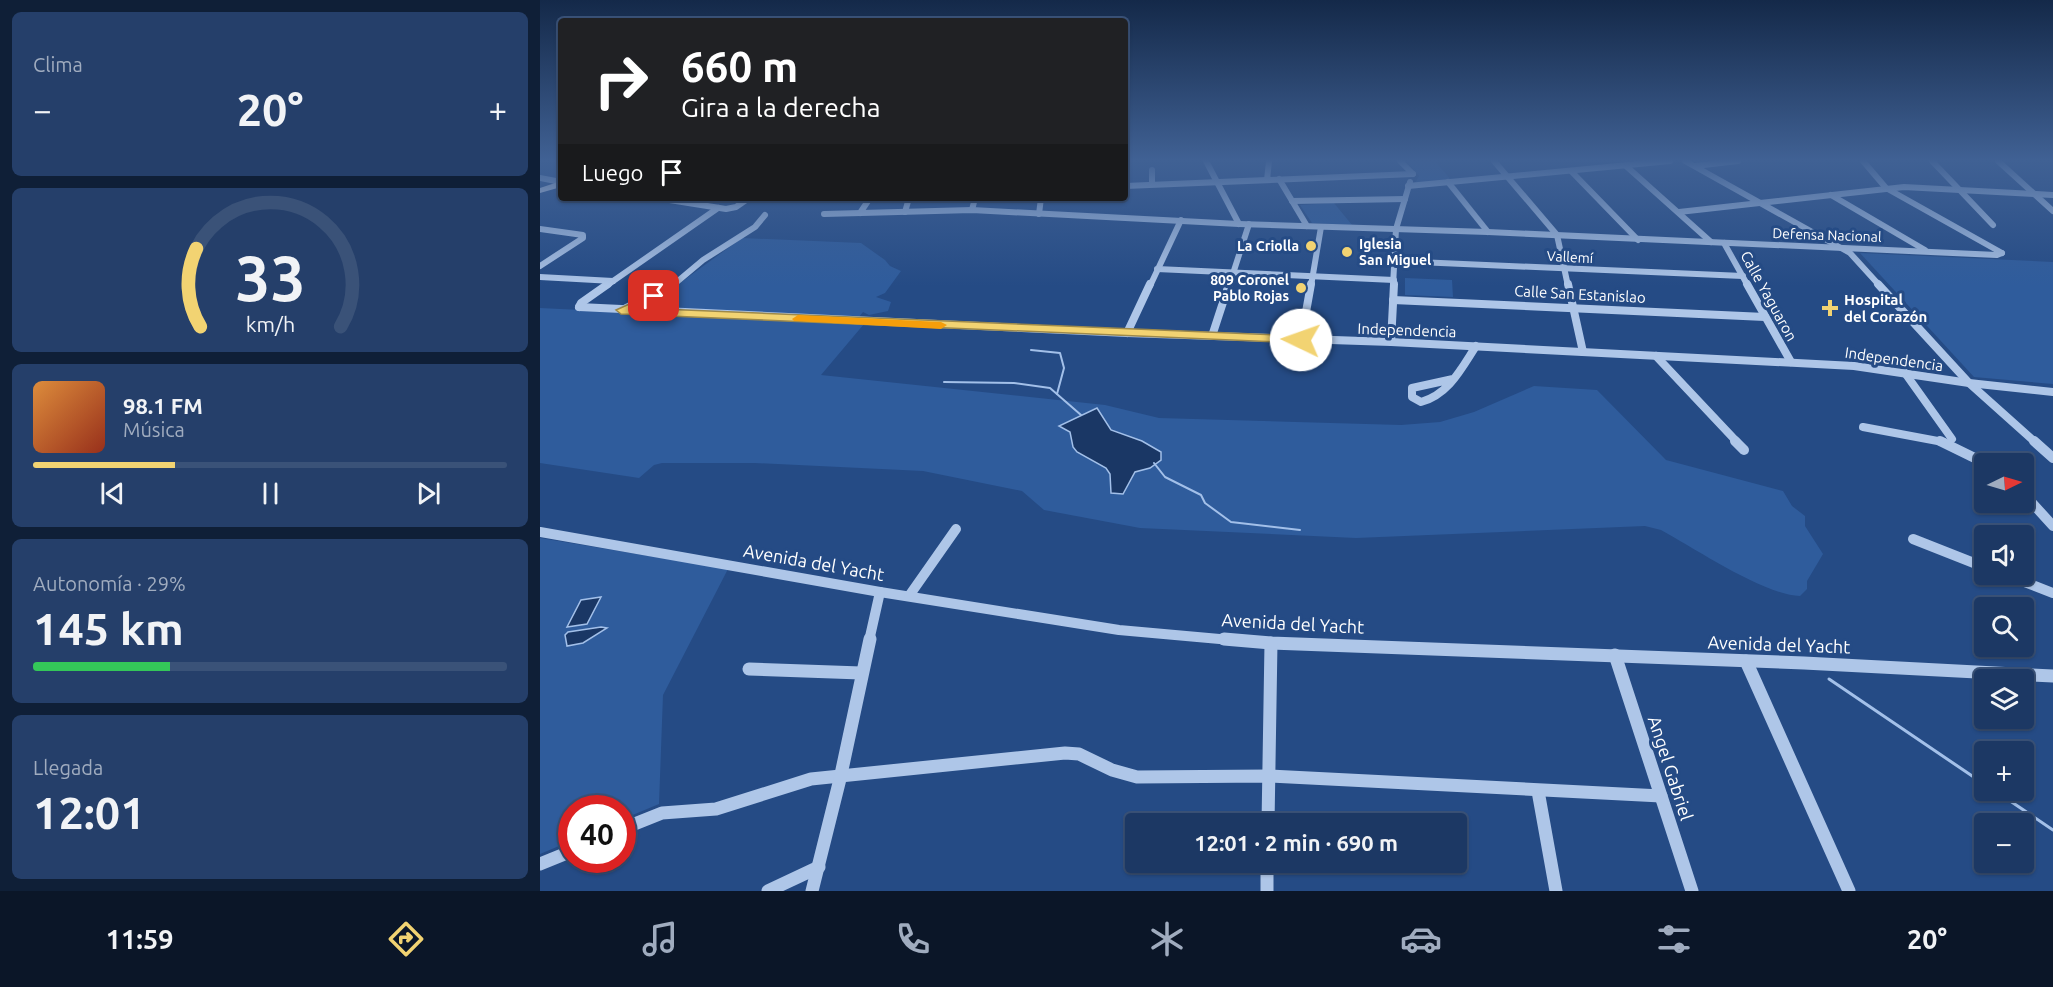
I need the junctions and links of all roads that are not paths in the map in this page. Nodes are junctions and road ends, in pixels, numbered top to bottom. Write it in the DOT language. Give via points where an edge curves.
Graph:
graph roads {
  1 [pos="690,203"];
  2 [pos="742,203"];
  3 [pos="867,203"];
  4 [pos="908,203"];
  5 [pos="974,203"];
  6 [pos="1040,203"];
  7 [pos="1228,203"];
  8 [pos="1293,203"];
  9 [pos="1404,203"];
  10 [pos="1464,203"];
  11 [pos="1529,203"];
  12 [pos="1602,203"];
  13 [pos="1668,203"];
  14 [pos="1763,203"];
  15 [pos="1767,203"];
  16 [pos="1844,203"];
  17 [pos="1912,203"];
  18 [pos="1971,203"];
  19 [pos="718,208"];
  20 [pos="972,210"];
  21 [pos="905,212"];
  22 [pos="1679,212"];
  23 [pos="860,213"];
  24 [pos="824,214"];
  25 [pos="1039,214"];
  26 [pos="765,215"];
  27 [pos="1181,220"];
  28 [pos="1239,224"];
  29 [pos="1249,224"];
  30 [pos="1993,225"];
  31 [pos="1307,226"];
  32 [pos="1321,227"];
  33 [pos="540,229"];
  34 [pos="1396,229"];
  35 [pos="1488,232"];
  36 [pos="1557,235"];
  37 [pos="1638,240"];
  38 [pos="1711,242"];
  39 [pos="1724,243"];
  40 [pos="1843,248"];
  41 [pos="1927,251"];
  42 [pos="1395,261"];
  43 [pos="540,266"];
  44 [pos="1157,269"];
  45 [pos="1565,269"];
  46 [pos="1232,273"];
  47 [pos="1743,276"];
  48 [pos="540,277"];
  49 [pos="1312,277"];
  50 [pos="1394,280"];
  51 [pos="613,281"];
  52 [pos="1393,300"];
  53 [pos="1573,307"];
  54 [pos="621,310"];
  55 [pos="1765,316"];
  56 [pos="1127,333"];
  57 [pos="1212,336"];
  58 [pos="1301,340"];
  59 [pos="1391,342"];
  60 [pos="1476,346"];
  61 [pos="1583,352"];
  62 [pos="1656,356"];
  63 [pos="1791,362"];
  64 [pos="1905,373"];
  65 [pos="1452,379"];
  66 [pos="1969,383"];
  67 [pos="2053,392"];
  68 [pos="1863,427"];
  69 [pos="1952,440"];
  70 [pos="1743,450"];
  71 [pos="1974,458"];
  72 [pos="2053,458"];
  73 [pos="2034,505"];
  74 [pos="2053,526"];
  75 [pos="956,529"];
  76 [pos="540,532"];
  77 [pos="1912,539"];
  78 [pos="1974,563"];
  79 [pos="2032,585"];
  80 [pos="880,592"];
  81 [pos="2053,593"];
  82 [pos="909,596"];
  83 [pos="1271,643"];
  84 [pos="1615,655"];
  85 [pos="1746,661"];
  86 [pos="749,669"];
  87 [pos="861,673"];
  88 [pos="2053,676"];
  89 [pos="1269,776"];
  90 [pos="842,777"];
  91 [pos="1538,790"];
  92 [pos="1661,796"];
  93 [pos="1268,813"];
  94 [pos="636,823"];
  95 [pos="558,857"];
  96 [pos="540,864"];
  97 [pos="819,867"];
  98 [pos="1268,873"];
  99 [pos="768,891"];
  100 [pos="812,891"];
  101 [pos="1267,891"];
  102 [pos="1556,891"];
  103 [pos="1692,891"];
  104 [pos="1849,891"];
  1 -- 19 [label="street"];
  2 -- 19 [label="street"];
  3 -- 23 [label="street"];
  4 -- 21 [label="street"];
  5 -- 20 [label="street"];
  6 -- 25 [label="street"];
  7 -- 28 [label="street"];
  8 -- 31 [label="street"];
  9 -- 34 [label="street"];
  10 -- 35 [label="street"];
  11 -- 36 [label="street"];
  12 -- 37 [label="street"];
  13 -- 22 [label="street"];
  14 -- 15 [label="street"];
  14 -- 22 [label="street"];
  14 -- 40 [label="street"];
  16 -- 41 [label="street"];
  17 -- 41 [label="street, Defensa Nacional" via="2002,253"];
  18 -- 30 [label="street"];
  19 -- 51 [label="street"];
  20 -- 21 [label="street, Defensa Nacional"];
  20 -- 25 [label="street, Defensa Nacional"];
  21 -- 23 [label="street, Defensa Nacional"];
  22 -- 38 [label="street"];
  23 -- 24 [label="street, Defensa Nacional"];
  25 -- 27 [label="street, Defensa Nacional"];
  26 -- 54 [label="street" via="755,227 703,260 669,288"];
  27 -- 28 [label="street, Defensa Nacional"];
  27 -- 44 [label="street"];
  28 -- 29 [label="street, Defensa Nacional"];
  29 -- 31 [label="street, Defensa Nacional"];
  29 -- 46 [label="street"];
  31 -- 32 [label="street, Defensa Nacional"];
  32 -- 34 [label="street, Defensa Nacional"];
  32 -- 49 [label="street"];
  33 -- 43 [label="street" via="583,238"];
  34 -- 35 [label="street, Defensa Nacional"];
  34 -- 42 [label="street"];
  35 -- 36 [label="street, Defensa Nacional"];
  36 -- 37 [label="street, Defensa Nacional"];
  36 -- 45 [label="street"];
  37 -- 38 [label="street, Defensa Nacional"];
  38 -- 39 [label="street, Defensa Nacional"];
  39 -- 40 [label="street, Defensa Nacional"];
  39 -- 47 [label="street, Calle Yaguaron"];
  40 -- 41 [label="street, Defensa Nacional"];
  40 -- 66 [label="street"];
  42 -- 45 [label="street, Vallemí"];
  42 -- 50 [label="street"];
  44 -- 46 [label="street"];
  44 -- 56 [label="street"];
  45 -- 47 [label="street, Vallemí"];
  45 -- 53 [label="street"];
  46 -- 49 [label="street"];
  46 -- 57 [label="street"];
  47 -- 55 [label="street, Calle Yaguaron"];
  48 -- 51 [label="street"];
  49 -- 50 [label="street"];
  49 -- 58 [label="street"];
  50 -- 52 [label="street"];
  51 -- 54 [label="street, Independencia" via="579,308"];
  52 -- 53 [label="street, Calle San Estanislao"];
  52 -- 59 [label="street"];
  53 -- 55 [label="street, Calle San Estanislao"];
  53 -- 61 [label="street"];
  54 -- 56 [label="street, Independencia"];
  55 -- 63 [label="street, Calle Yaguaron"];
  56 -- 57 [label="street, Independencia"];
  57 -- 58 [label="street, Independencia"];
  58 -- 59 [label="street, Independencia"];
  59 -- 60 [label="street, Independencia"];
  60 -- 61 [label="street, Independencia"];
  60 -- 65 [label="street"];
  61 -- 62 [label="street, Independencia"];
  62 -- 63 [label="street, Independencia"];
  62 -- 70 [label="street"];
  63 -- 64 [label="street, Independencia"];
  64 -- 66 [label="street, Independencia"];
  64 -- 69 [label="street"];
  66 -- 67 [label="street, Independencia"];
  66 -- 72 [label="street"];
  68 -- 71 [label="street" via="1939,440"];
  73 -- 74 [label="street"];
  75 -- 82 [label="street"];
  76 -- 80 [label="street, Avenida del Yacht"];
  77 -- 78 [label="street"];
  79 -- 81 [label="street"];
  80 -- 82 [label="street, Avenida del Yacht"];
  80 -- 87 [label="street"];
  82 -- 83 [label="street, Avenida del Yacht" via="1119,630"];
  83 -- 84 [label="street, Avenida del Yacht"];
  83 -- 89 [label="street"];
  84 -- 85 [label="street, Avenida del Yacht"];
  84 -- 92 [label="street, Angel Gabriel"];
  85 -- 88 [label="street, Avenida del Yacht"];
  85 -- 104 [label="street"];
  86 -- 87 [label="street"];
  87 -- 90 [label="street"];
  89 -- 90 [label="street" via="1137,777 1079,754 1065,753"];
  89 -- 91 [label="street"];
  89 -- 93 [label="street"];
  90 -- 94 [label="street" via="830,776 773,790 715,809 659,813"];
  90 -- 97 [label="street"];
  91 -- 92 [label="street"];
  91 -- 102 [label="street"];
  92 -- 103 [label="street, Angel Gabriel"];
  95 -- 96 [label="street"];
  97 -- 99 [label="street"];
  97 -- 100 [label="street"];
  98 -- 101 [label="street"];
}
